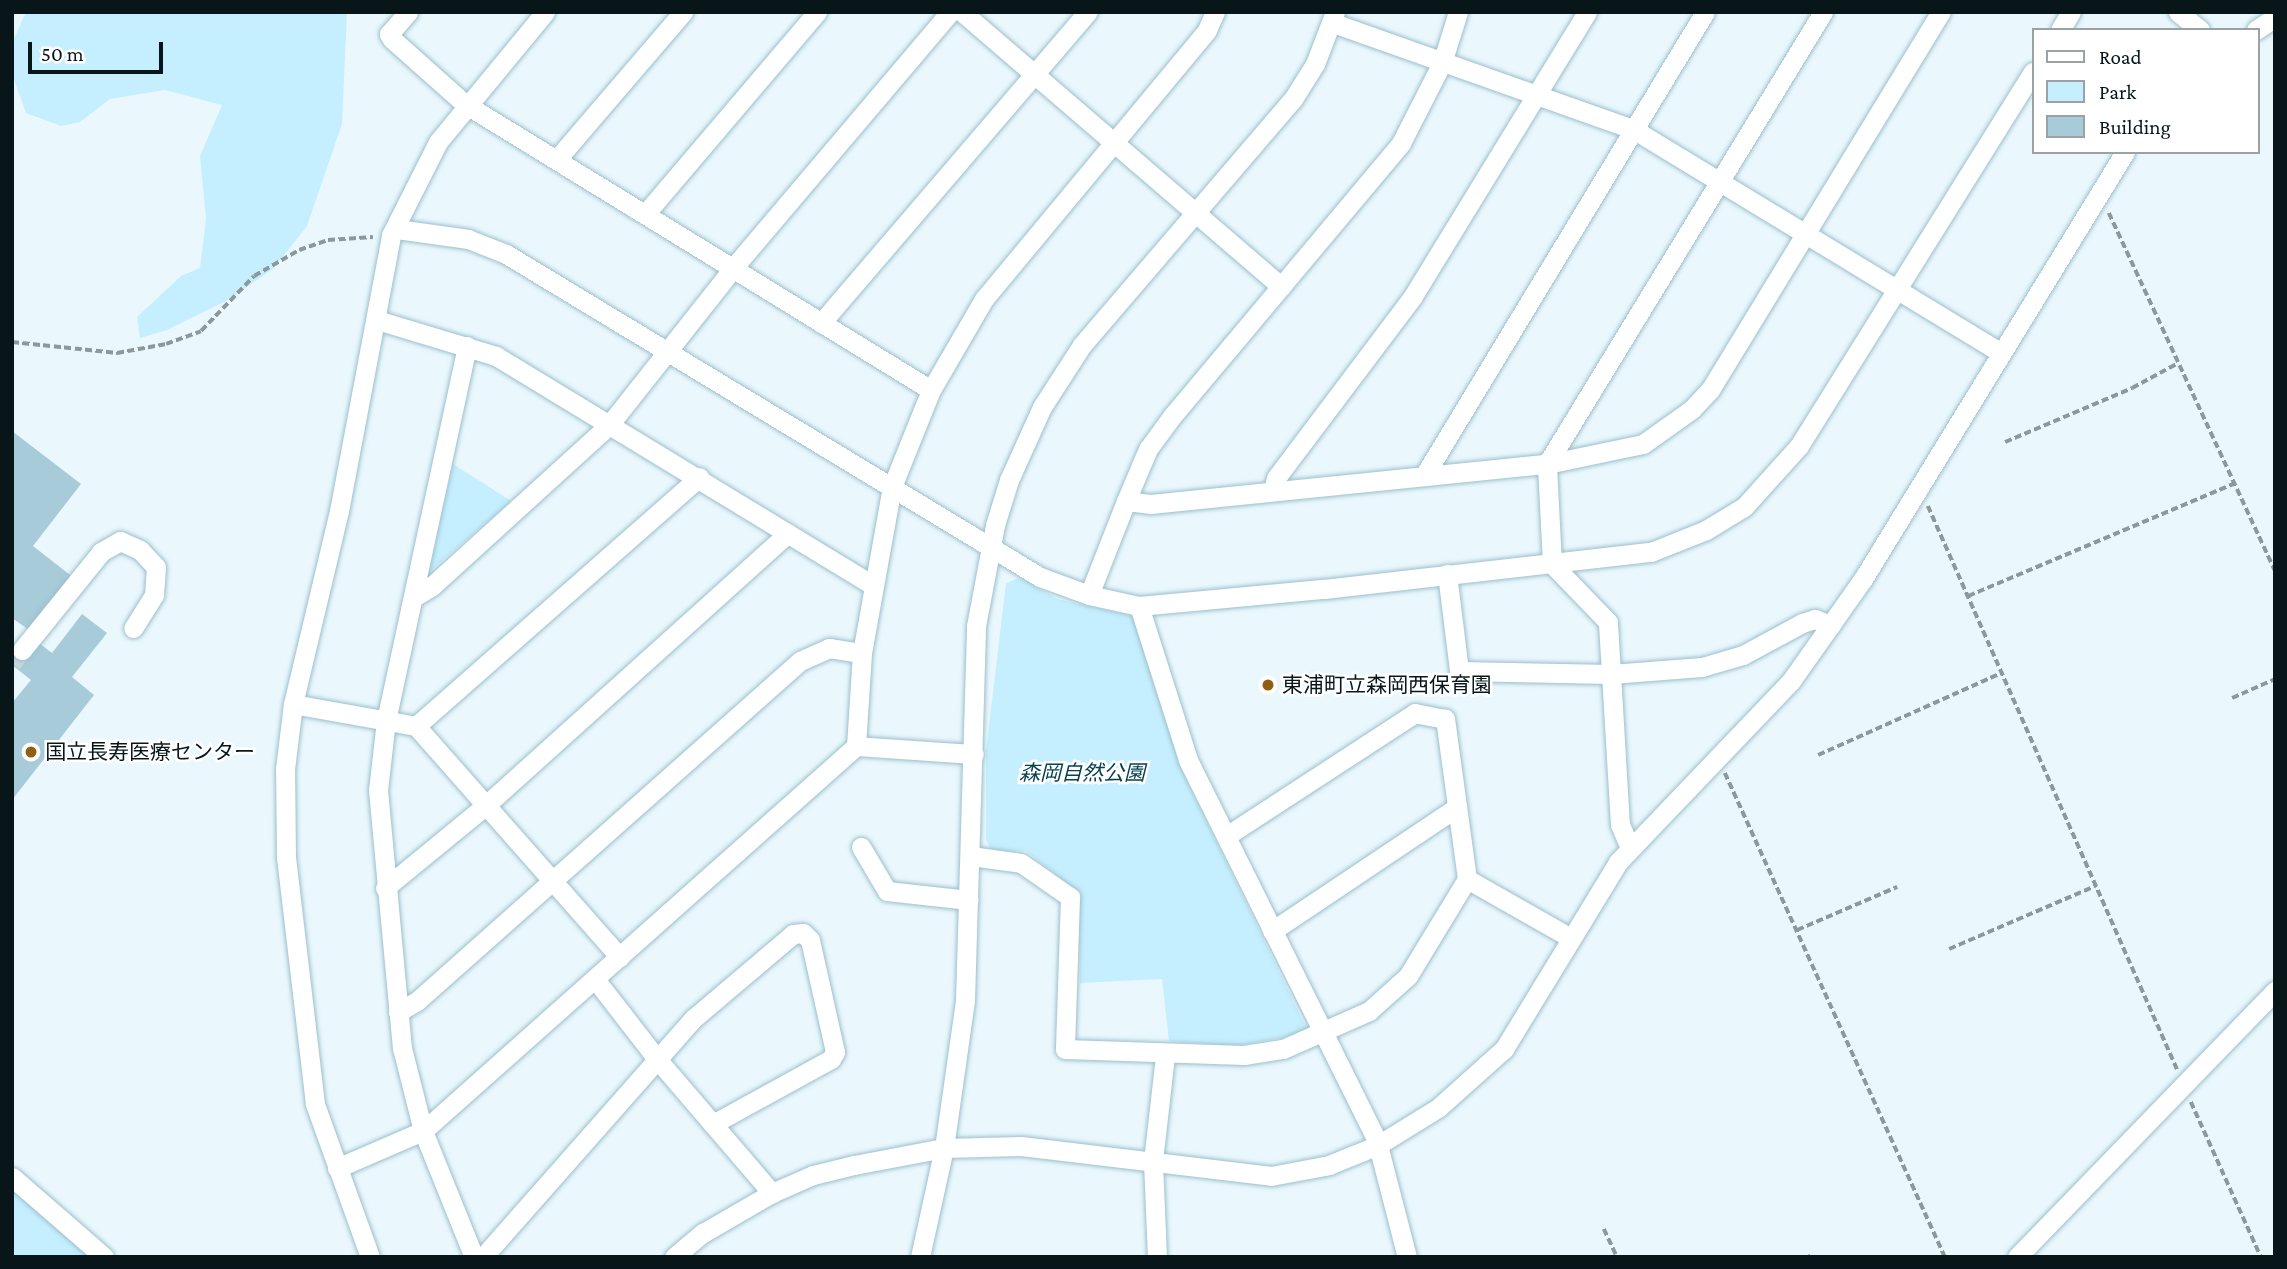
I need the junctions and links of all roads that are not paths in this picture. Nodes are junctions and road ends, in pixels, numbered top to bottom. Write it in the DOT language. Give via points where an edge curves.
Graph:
graph roads {
  1 [pos="408,12"];
  2 [pos="545,12"];
  3 [pos="683,12"];
  4 [pos="817,12"];
  5 [pos="950,12"];
  6 [pos="962,12"];
  7 [pos="1088,12"];
  8 [pos="1215,12"];
  9 [pos="1458,12"];
  10 [pos="1587,12"];
  11 [pos="1706,12"];
  12 [pos="1823,12"];
  13 [pos="1941,12"];
  14 [pos="2071,12"];
  15 [pos="2178,12"];
  16 [pos="1334,17"];
  17 [pos="2275,18"];
  18 [pos="2061,28"];
  19 [pos="2198,28"];
  20 [pos="2259,28"];
  21 [pos="1442,64"];
  22 [pos="1034,74"];
  23 [pos="2032,74"];
  24 [pos="1534,95"];
  25 [pos="465,104"];
  26 [pos="1633,129"];
  27 [pos="1114,142"];
  28 [pos="2124,154"];
  29 [pos="557,159"];
  30 [pos="1720,180"];
  31 [pos="646,214"];
  32 [pos="1195,214"];
  33 [pos="394,232"];
  34 [pos="1806,234"];
  35 [pos="733,268"];
  36 [pos="1281,286"];
  37 [pos="1897,286"];
  38 [pos="377,320"];
  39 [pos="821,323"];
  40 [pos="467,346"];
  41 [pos="668,351"];
  42 [pos="2001,353"];
  43 [pos="931,390"];
  44 [pos="610,424"];
  45 [pos="1547,464"];
  46 [pos="1424,476"];
  47 [pos="699,477"];
  48 [pos="892,487"];
  49 [pos="1273,491"];
  50 [pos="1126,501"];
  51 [pos="788,533"];
  52 [pos="989,549"];
  53 [pos="1552,564"];
  54 [pos="1447,574"];
  55 [pos="872,585"];
  56 [pos="1088,595"];
  57 [pos="414,597"];
  58 [pos="1139,606"];
  59 [pos="1830,625"];
  60 [pos="133,628"];
  61 [pos="22,650"];
  62 [pos="862,653"];
  63 [pos="1611,674"];
  64 [pos="293,704"];
  65 [pos="386,720"];
  66 [pos="416,726"];
  67 [pos="856,747"];
  68 [pos="974,754"];
  69 [pos="486,805"];
  70 [pos="1457,807"];
  71 [pos="1226,836"];
  72 [pos="861,847"];
  73 [pos="1630,848"];
  74 [pos="971,856"];
  75 [pos="1467,879"];
  76 [pos="553,881"];
  77 [pos="385,888"];
  78 [pos="969,900"];
  79 [pos="1272,931"];
  80 [pos="1569,937"];
  81 [pos="620,957"];
  82 [pos="595,979"];
  83 [pos="2275,991"];
  84 [pos="398,1012"];
  85 [pos="1323,1035"];
  86 [pos="1165,1055"];
  87 [pos="657,1059"];
  88 [pos="713,1124"];
  89 [pos="423,1131"];
  90 [pos="1378,1144"];
  91 [pos="944,1148"];
  92 [pos="1153,1161"];
  93 [pos="337,1168"];
  94 [pos="12,1177"];
  95 [pos="772,1193"];
  96 [pos="104,1257"];
  97 [pos="370,1257"];
  98 [pos="474,1257"];
  99 [pos="483,1257"];
  100 [pos="674,1257"];
  101 [pos="920,1257"];
  102 [pos="1157,1257"];
  103 [pos="1407,1257"];
  104 [pos="2017,1257"];
  1 -- 25 [label="street" via="390,34 392,39"];
  2 -- 25 [label="street"];
  3 -- 29 [label="street"];
  4 -- 31 [label="street"];
  5 -- 35 [label="street"];
  6 -- 22 [label="street"];
  7 -- 22 [label="street"];
  8 -- 27 [label="street" via="1207,30"];
  9 -- 21 [label="street"];
  10 -- 24 [label="street"];
  11 -- 26 [label="street"];
  12 -- 30 [label="street"];
  13 -- 34 [label="street"];
  14 -- 18 [label="street"];
  15 -- 19 [label="street"];
  16 -- 21 [label="street"];
  16 -- 32 [label="street" via="1293,99"];
  17 -- 20 [label="street"];
  21 -- 24 [label="street"];
  21 -- 36 [label="street" via="1401,143"];
  22 -- 27 [label="street"];
  22 -- 39 [label="street"];
  23 -- 37 [label="street"];
  24 -- 26 [label="street"];
  24 -- 49 [label="street" via="1413,296 1276,478"];
  25 -- 29 [label="street"];
  25 -- 33 [label="street" via="416,182"];
  26 -- 30 [label="street"];
  26 -- 46 [label="street"];
  27 -- 32 [label="street"];
  27 -- 43 [label="street" via="984,299"];
  28 -- 42 [label="street"];
  29 -- 31 [label="street"];
  30 -- 34 [label="street"];
  30 -- 45 [label="street"];
  31 -- 35 [label="street"];
  32 -- 36 [label="street"];
  32 -- 52 [label="street" via="1082,345 1042,407 1009,480"];
  33 -- 38 [label="street"];
  33 -- 41 [label="street" via="468,239 506,254"];
  34 -- 37 [label="street"];
  34 -- 45 [label="street" via="1726,366 1692,409 1643,444"];
  35 -- 39 [label="street"];
  35 -- 41 [label="street"];
  36 -- 50 [label="street" via="1148,449"];
  37 -- 42 [label="street"];
  37 -- 53 [label="street" via="1799,446 1744,507 1706,530 1651,552"];
  38 -- 40 [label="street"];
  38 -- 64 [label="street"];
  39 -- 43 [label="street"];
  40 -- 44 [label="street" via="496,356"];
  40 -- 57 [label="street"];
  41 -- 44 [label="street"];
  41 -- 48 [label="street"];
  42 -- 59 [label="street" via="1920,489"];
  43 -- 48 [label="street"];
  44 -- 47 [label="street"];
  44 -- 57 [label="street" via="432,586"];
  45 -- 46 [label="street"];
  45 -- 53 [label="street"];
  46 -- 49 [label="street"];
  47 -- 51 [label="street"];
  47 -- 66 [label="street"];
  48 -- 52 [label="street"];
  48 -- 55 [label="street"];
  49 -- 50 [label="street" via="1150,504"];
  50 -- 56 [label="street"];
  51 -- 55 [label="street"];
  51 -- 69 [label="street"];
  52 -- 56 [label="street" via="1040,577"];
  52 -- 68 [label="street" via="976,625"];
  53 -- 54 [label="street"];
  53 -- 63 [label="street" via="1608,622"];
  54 -- 58 [label="street"];
  54 -- 63 [label="street" via="1459,671"];
  55 -- 62 [label="street"];
  56 -- 58 [label="street"];
  57 -- 65 [label="street"];
  58 -- 71 [label="street" via="1188,760"];
  59 -- 63 [label="street" via="1815,619 1802,623 1720,663"];
  59 -- 73 [label="street" via="1791,681"];
  60 -- 61 [label="street" via="154,595 156,567 140,550 120,541 101,552"];
  62 -- 67 [label="street"];
  62 -- 76 [label="street" via="829,648 800,660"];
  63 -- 73 [label="street" via="1620,825"];
  64 -- 65 [label="street"];
  64 -- 93 [label="street" via="285,769 286,858 315,1104"];
  65 -- 66 [label="street"];
  65 -- 77 [label="street" via="378,790"];
  66 -- 69 [label="street"];
  67 -- 68 [label="street"];
  67 -- 81 [label="street"];
  68 -- 74 [label="street"];
  69 -- 76 [label="street"];
  69 -- 77 [label="street"];
  70 -- 71 [label="street" via="1445,719 1415,713"];
  70 -- 75 [label="street"];
  70 -- 79 [label="street"];
  71 -- 79 [label="street"];
  72 -- 78 [label="street" via="887,891"];
  73 -- 80 [label="street"];
  74 -- 78 [label="street"];
  74 -- 86 [label="street" via="1021,863 1070,897 1065,1049"];
  75 -- 80 [label="street"];
  75 -- 85 [label="street" via="1408,976 1368,1011"];
  76 -- 81 [label="street"];
  76 -- 84 [label="street" via="417,1001"];
  77 -- 84 [label="street"];
  78 -- 91 [label="street" via="965,1000"];
  79 -- 85 [label="street"];
  80 -- 90 [label="street" via="1534,1006 1504,1049 1438,1108"];
  81 -- 82 [label="street"];
  82 -- 87 [label="street"];
  82 -- 89 [label="street"];
  83 -- 104 [label="street"];
  84 -- 89 [label="street"];
  85 -- 86 [label="street" via="1283,1049 1244,1055"];
  85 -- 90 [label="street"];
  86 -- 92 [label="street"];
  87 -- 88 [label="street"];
  87 -- 88 [label="street" via="694,1018 793,934 803,933 810,940 835,1052 831,1059"];
  87 -- 99 [label="street"];
  88 -- 95 [label="street"];
  89 -- 93 [label="street"];
  89 -- 98 [label="street"];
  90 -- 92 [label="street" via="1329,1165 1271,1177"];
  90 -- 103 [label="street"];
  91 -- 92 [label="street" via="1021,1146"];
  91 -- 95 [label="street" via="813,1175"];
  91 -- 101 [label="street"];
  92 -- 102 [label="street"];
  93 -- 97 [label="street"];
  94 -- 96 [label="street"];
  95 -- 100 [label="street" via="703,1233"];
}
